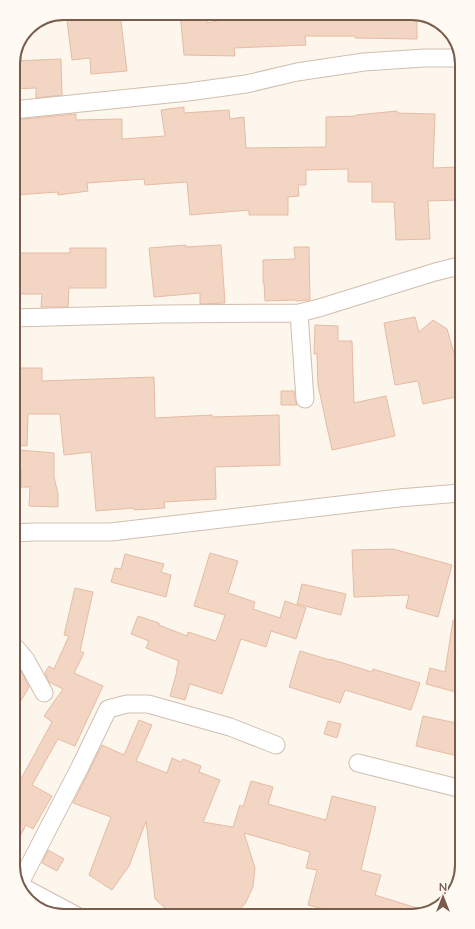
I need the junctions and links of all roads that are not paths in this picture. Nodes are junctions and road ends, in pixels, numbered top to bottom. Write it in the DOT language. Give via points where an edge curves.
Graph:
graph roads {
  1 [pos="454,58"];
  2 [pos="20,109"];
  3 [pos="455,267"];
  4 [pos="299,312"];
  5 [pos="20,318"];
  6 [pos="305,398"];
  7 [pos="455,493"];
  8 [pos="20,533"];
  9 [pos="20,653"];
  10 [pos="44,693"];
  11 [pos="276,744"];
  12 [pos="358,763"];
  13 [pos="455,787"];
  14 [pos="22,877"];
  15 [pos="27,889"];
  16 [pos="64,909"];
  1 -- 2 [label="street" via="364,62 188,92"];
  3 -- 4 [label="street"];
  4 -- 5 [label="street"];
  4 -- 6 [label="street"];
  7 -- 8 [label="street" via="111,532"];
  9 -- 10 [label="street"];
  11 -- 14 [label="street" via="230,727 148,704 127,704 108,708"];
  12 -- 13 [label="street"];
  15 -- 16 [label="street"];
}
